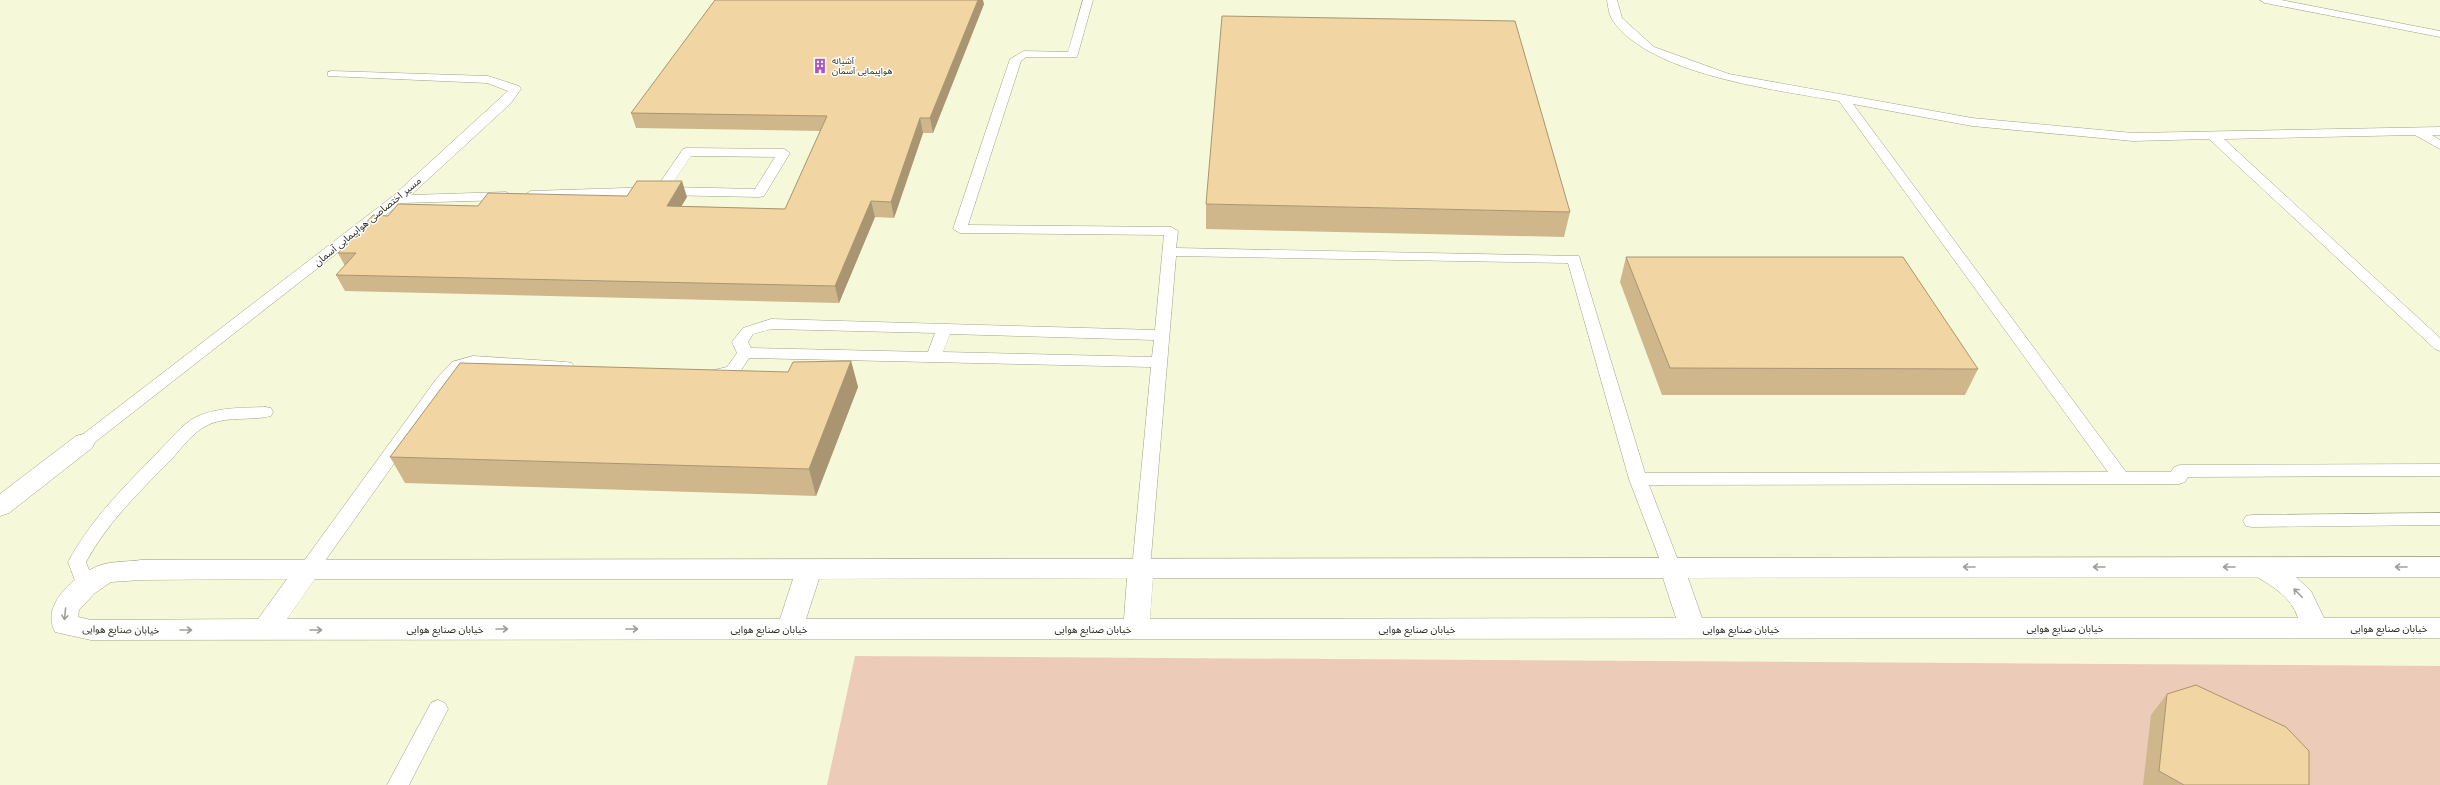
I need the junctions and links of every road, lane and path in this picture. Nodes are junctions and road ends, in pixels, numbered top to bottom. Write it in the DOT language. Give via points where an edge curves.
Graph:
graph roads {
  1 [pos="1088,0"];
  2 [pos="1612,0"];
  3 [pos="2265,0"];
  4 [pos="2440,34"];
  5 [pos="332,74"];
  6 [pos="1843,99"];
  7 [pos="2440,131"];
  8 [pos="2418,132"];
  9 [pos="2213,136"];
  10 [pos="2440,145"];
  11 [pos="661,191"];
  12 [pos="398,199"];
  13 [pos="1169,252"];
  14 [pos="944,329"];
  15 [pos="1161,335"];
  16 [pos="2440,346"];
  17 [pos="745,353"];
  18 [pos="934,357"];
  19 [pos="1158,362"];
  20 [pos="582,368"];
  21 [pos="698,376"];
  22 [pos="265,412"];
  23 [pos="84,442"];
  24 [pos="2440,470"];
  25 [pos="2121,478"];
  26 [pos="1638,479"];
  27 [pos="0,507"];
  28 [pos="2440,519"];
  29 [pos="2252,521"];
  30 [pos="2261,567"];
  31 [pos="2440,567"];
  32 [pos="1672,568"];
  33 [pos="809,569"];
  34 [pos="1141,569"];
  35 [pos="308,570"];
  36 [pos="86,586"];
  37 [pos="2313,628"];
  38 [pos="2440,628"];
  39 [pos="790,629"];
  40 [pos="1136,629"];
  41 [pos="1693,629"];
  42 [pos="265,630"];
  43 [pos="438,709"];
  44 [pos="398,785"];
  1 -- 13 [label="lane" via="1073,55 1024,54 1016,59 960,229 1172,231"];
  2 -- 6 [label="lane" via="1616,19 1650,49 1726,77"];
  3 -- 4 [label="lane"];
  5 -- 12 [label="lane, مسیر اختصاصی هواپیمایی آسمان" via="488,80 515,90"];
  6 -- 9 [label="lane" via="1972,122 2046,131 2133,137"];
  6 -- 25 [label="lane"];
  7 -- 8 [label="lane"];
  8 -- 9 [label="lane"];
  8 -- 10 [label="lane"];
  9 -- 16 [label="lane"];
  11 -- 11 [label="lane" via="687,152 784,153 759,193"];
  11 -- 12 [label="lane"];
  12 -- 23 [label="lane, مسیر اختصاصی هواپیمایی آسمان"];
  13 -- 15 [label="lane"];
  13 -- 26 [label="lane" via="1574,259"];
  14 -- 15 [label="lane"];
  14 -- 17 [label="lane" via="771,324 748,331 740,342"];
  14 -- 18 [label="lane"];
  15 -- 19 [label="lane"];
  17 -- 18 [label="lane"];
  17 -- 21 [label="lane" via="732,371 714,376"];
  18 -- 19 [label="lane"];
  19 -- 34 [label="lane"];
  20 -- 35 [label="lane" via="473,361 458,366 443,382"];
  22 -- 36 [label="lane" via="216,416 201,422 184,436 116,504 86,543 77,562"];
  23 -- 27 [label="street"];
  24 -- 25 [label="lane" via="2180,471 2179,478"];
  25 -- 26 [label="lane"];
  26 -- 32 [label="lane"];
  28 -- 29 [label="lane"];
  31 -- 30 [label="street, خیابان صنایع هوایی, one-way"];
  30 -- 32 [label="street, خیابان صنایع هوایی, one-way"];
  37 -- 30 [label="street, one-way" via="2312,614 2304,599 2287,583"];
  32 -- 34 [label="street, خیابان صنایع هوایی"];
  32 -- 41 [label="street"];
  33 -- 34 [label="street, خیابان صنایع هوایی"];
  33 -- 35 [label="street, خیابان صنایع هوایی"];
  33 -- 39 [label="street"];
  34 -- 40 [label="street"];
  35 -- 36 [label="street, خیابان صنایع هوایی" via="141,570 106,573"];
  35 -- 42 [label="street"];
  36 -- 42 [label="street, خیابان صنایع هوایی, one-way" via="66,606 64,625 90,630"];
  37 -- 38 [label="street, خیابان صنایع هوایی"];
  37 -- 41 [label="street, خیابان صنایع هوایی"];
  39 -- 40 [label="street, خیابان صنایع هوایی"];
  42 -- 39 [label="street, خیابان صنایع هوایی, one-way"];
  40 -- 41 [label="street, خیابان صنایع هوایی"];
  43 -- 44 [label="lane"];
}
